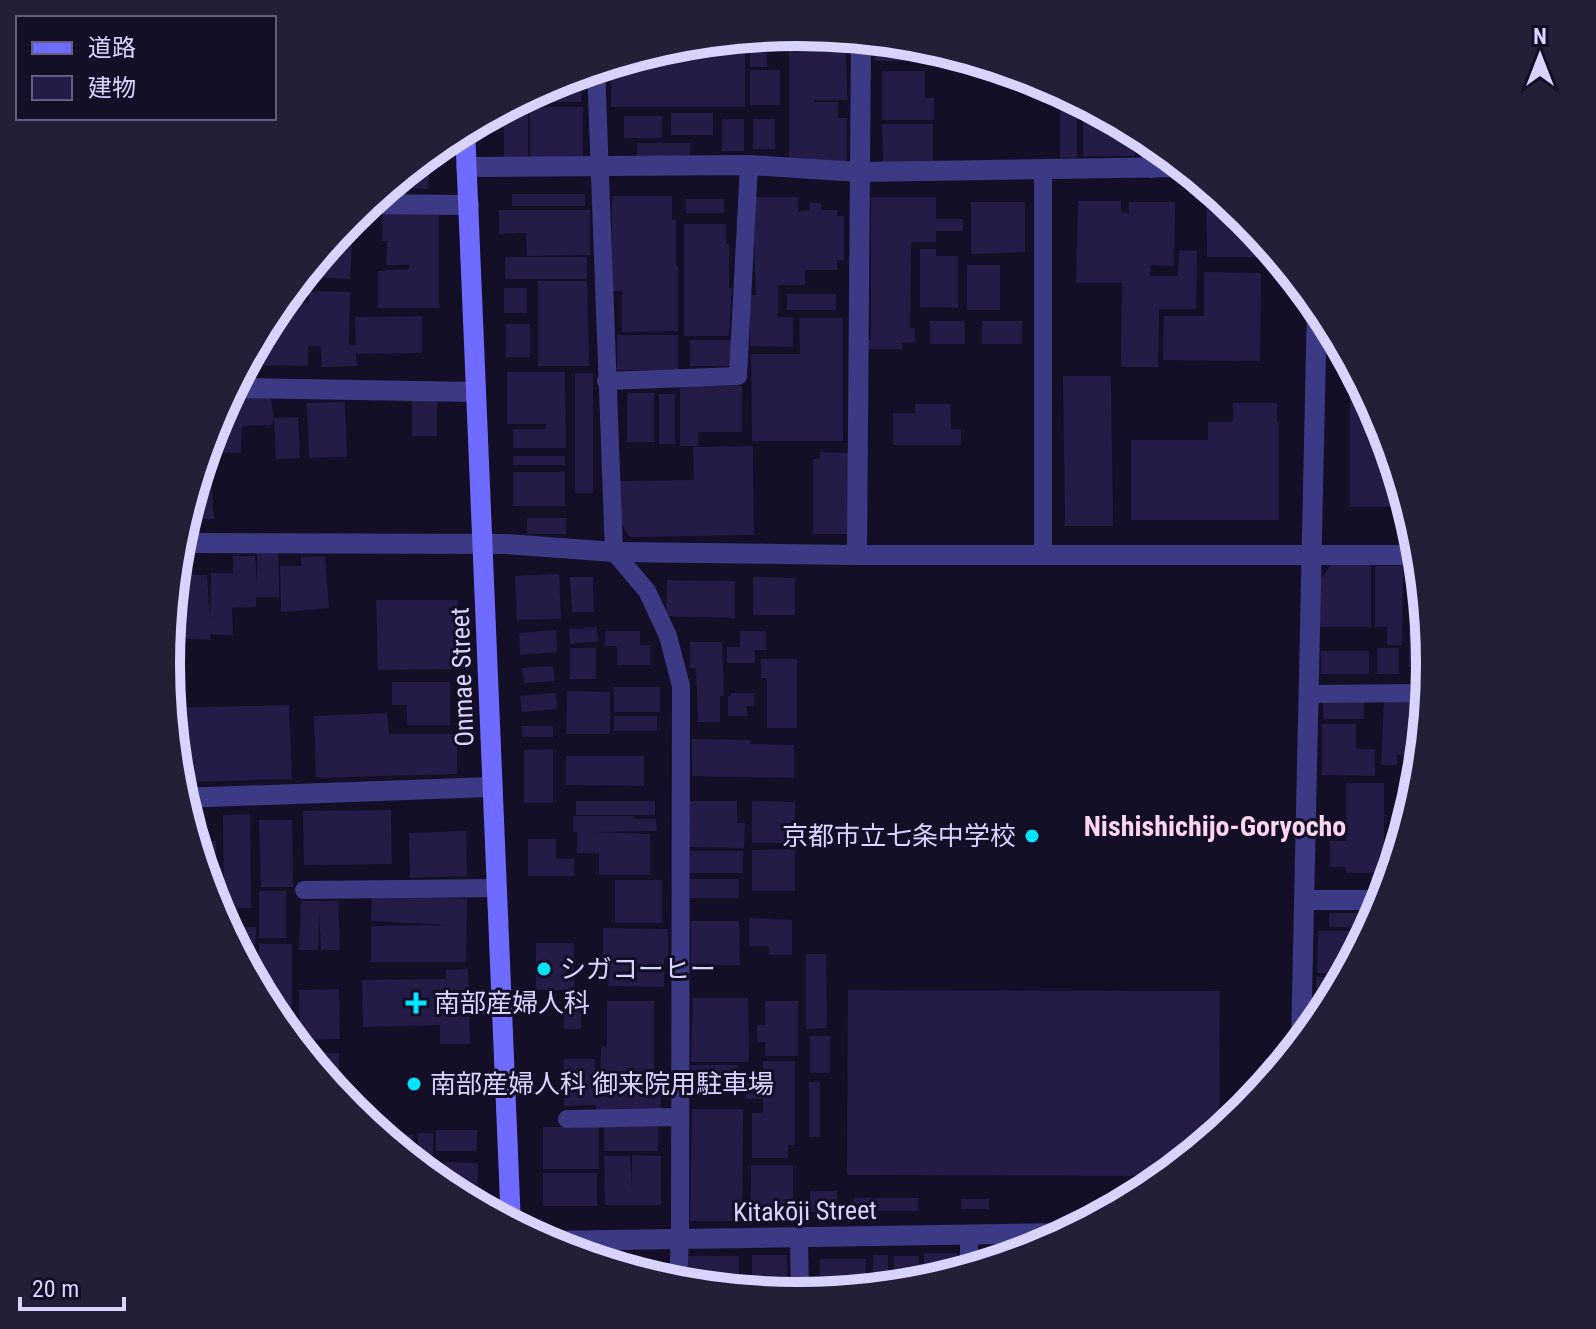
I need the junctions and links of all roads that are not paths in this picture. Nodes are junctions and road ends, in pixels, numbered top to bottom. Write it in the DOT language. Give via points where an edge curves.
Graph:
graph roads {
  1 [pos="861,49"];
  2 [pos="597,80"];
  3 [pos="465,143"];
  4 [pos="1151,156"];
  5 [pos="601,165"];
  6 [pos="749,165"];
  7 [pos="466,167"];
  8 [pos="1167,168"];
  9 [pos="1151,169"];
  10 [pos="1043,171"];
  11 [pos="859,172"];
  12 [pos="385,204"];
  13 [pos="469,205"];
  14 [pos="1316,328"];
  15 [pos="606,381"];
  16 [pos="244,388"];
  17 [pos="475,392"];
  18 [pos="191,543"];
  19 [pos="484,544"];
  20 [pos="614,552"];
  21 [pos="857,555"];
  22 [pos="1043,555"];
  23 [pos="1407,555"];
  24 [pos="1311,556"];
  25 [pos="1415,693"];
  26 [pos="1308,694"];
  27 [pos="491,787"];
  28 [pos="194,798"];
  29 [pos="497,888"];
  30 [pos="304,890"];
  31 [pos="1305,900"];
  32 [pos="1369,900"];
  33 [pos="1302,1023"];
  34 [pos="680,1117"];
  35 [pos="567,1119"];
  36 [pos="510,1212"];
  37 [pos="1040,1234"];
  38 [pos="969,1235"];
  39 [pos="799,1237"];
  40 [pos="680,1239"];
  41 [pos="573,1241"];
  42 [pos="969,1259"];
  43 [pos="679,1271"];
  44 [pos="800,1283"];
  1 -- 11 [label="street"];
  2 -- 5 [label="lane"];
  3 -- 7 [label="street, Onmae Street"];
  4 -- 9 [label="lane"];
  5 -- 6 [label="street"];
  5 -- 7 [label="street"];
  5 -- 15 [label="lane"];
  6 -- 11 [label="street"];
  6 -- 15 [label="lane" via="738,376"];
  7 -- 13 [label="street, Onmae Street"];
  8 -- 9 [label="street"];
  9 -- 10 [label="street"];
  10 -- 11 [label="street"];
  10 -- 22 [label="lane"];
  11 -- 21 [label="street"];
  12 -- 13 [label="street"];
  13 -- 17 [label="street, Onmae Street"];
  14 -- 24 [label="street"];
  15 -- 20 [label="lane"];
  16 -- 17 [label="street"];
  17 -- 19 [label="street, Onmae Street"];
  18 -- 19 [label="street"];
  19 -- 20 [label="street"];
  19 -- 27 [label="street, Onmae Street"];
  20 -- 21 [label="street"];
  20 -- 34 [label="lane" via="647,591 668,636 681,686"];
  21 -- 22 [label="street"];
  22 -- 24 [label="street"];
  23 -- 24 [label="street"];
  24 -- 26 [label="street"];
  25 -- 26 [label="lane"];
  26 -- 31 [label="street"];
  27 -- 28 [label="street"];
  27 -- 29 [label="street, Onmae Street"];
  29 -- 30 [label="lane"];
  29 -- 36 [label="street, Onmae Street"];
  31 -- 32 [label="street"];
  31 -- 33 [label="street"];
  34 -- 35 [label="lane"];
  34 -- 40 [label="lane"];
  37 -- 38 [label="street, Kitakōji Street"];
  38 -- 39 [label="street, Kitakōji Street"];
  38 -- 42 [label="lane"];
  39 -- 40 [label="street, Kitakōji Street"];
  39 -- 44 [label="lane"];
  40 -- 41 [label="street, Kitakōji Street"];
  40 -- 43 [label="lane"];
}
